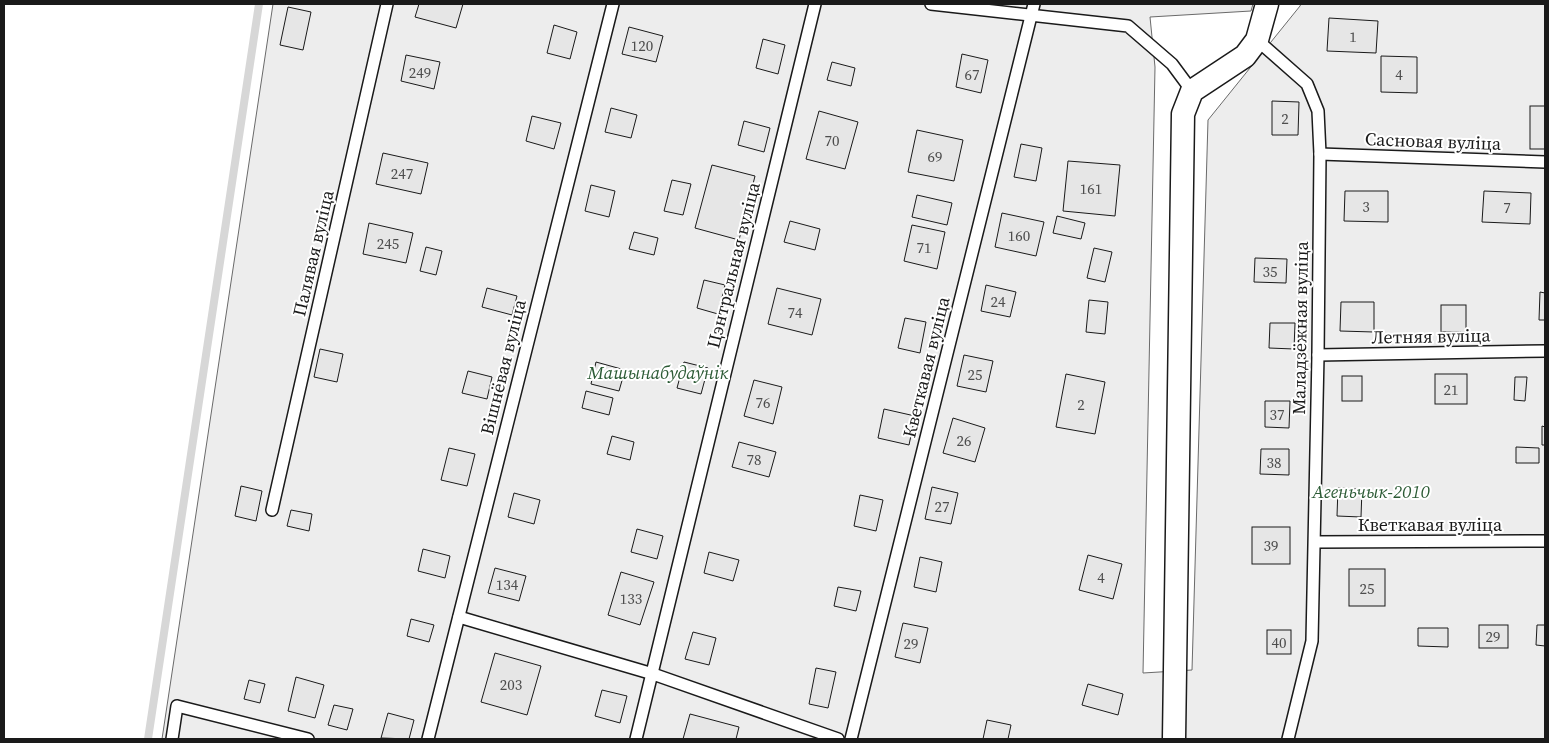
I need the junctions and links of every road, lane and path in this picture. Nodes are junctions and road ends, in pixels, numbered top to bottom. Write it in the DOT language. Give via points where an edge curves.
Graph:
graph roads {
  1 [pos="387,4"];
  2 [pos="613,4"];
  3 [pos="815,4"];
  4 [pos="931,4"];
  5 [pos="1267,4"];
  6 [pos="1033,9"];
  7 [pos="1257,40"];
  8 [pos="1192,91"];
  9 [pos="1320,154"];
  10 [pos="1545,162"];
  11 [pos="1545,351"];
  12 [pos="1318,355"];
  13 [pos="272,510"];
  14 [pos="1545,541"];
  15 [pos="1315,542"];
  16 [pos="458,616"];
  17 [pos="653,674"];
  18 [pos="172,739"];
  19 [pos="308,739"];
  20 [pos="428,739"];
  21 [pos="636,739"];
  22 [pos="838,739"];
  23 [pos="851,739"];
  24 [pos="1174,739"];
  25 [pos="1288,739"];
  1 -- 13 [label="lane, Палявая вуліца"];
  2 -- 16 [label="lane, Вішнёвая вуліца"];
  3 -- 17 [label="lane, Цэнтральная вуліца"];
  4 -- 6 [label="lane"];
  5 -- 7 [label="street"];
  6 -- 8 [label="lane" via="1128,26 1172,64"];
  6 -- 23 [label="lane, Кветкавая вуліца"];
  7 -- 8 [label="street" via="1245,56"];
  7 -- 9 [label="lane, Маладзёжная вуліца" via="1307,84 1318,111"];
  8 -- 24 [label="street" via="1183,114"];
  9 -- 10 [label="lane, Сасновая вуліца"];
  9 -- 12 [label="lane, Маладзёжная вуліца"];
  11 -- 12 [label="lane, Летняя вуліца"];
  12 -- 15 [label="lane, Маладзёжная вуліца"];
  14 -- 15 [label="lane, Кветкавая вуліца"];
  15 -- 25 [label="lane, Маладзёжная вуліца" via="1312,641"];
  16 -- 17 [label="lane"];
  16 -- 20 [label="lane, Вішнёвая вуліца"];
  17 -- 21 [label="lane, Цэнтральная вуліца"];
  17 -- 22 [label="lane"];
  18 -- 19 [label="lane" via="177,706"];
}
